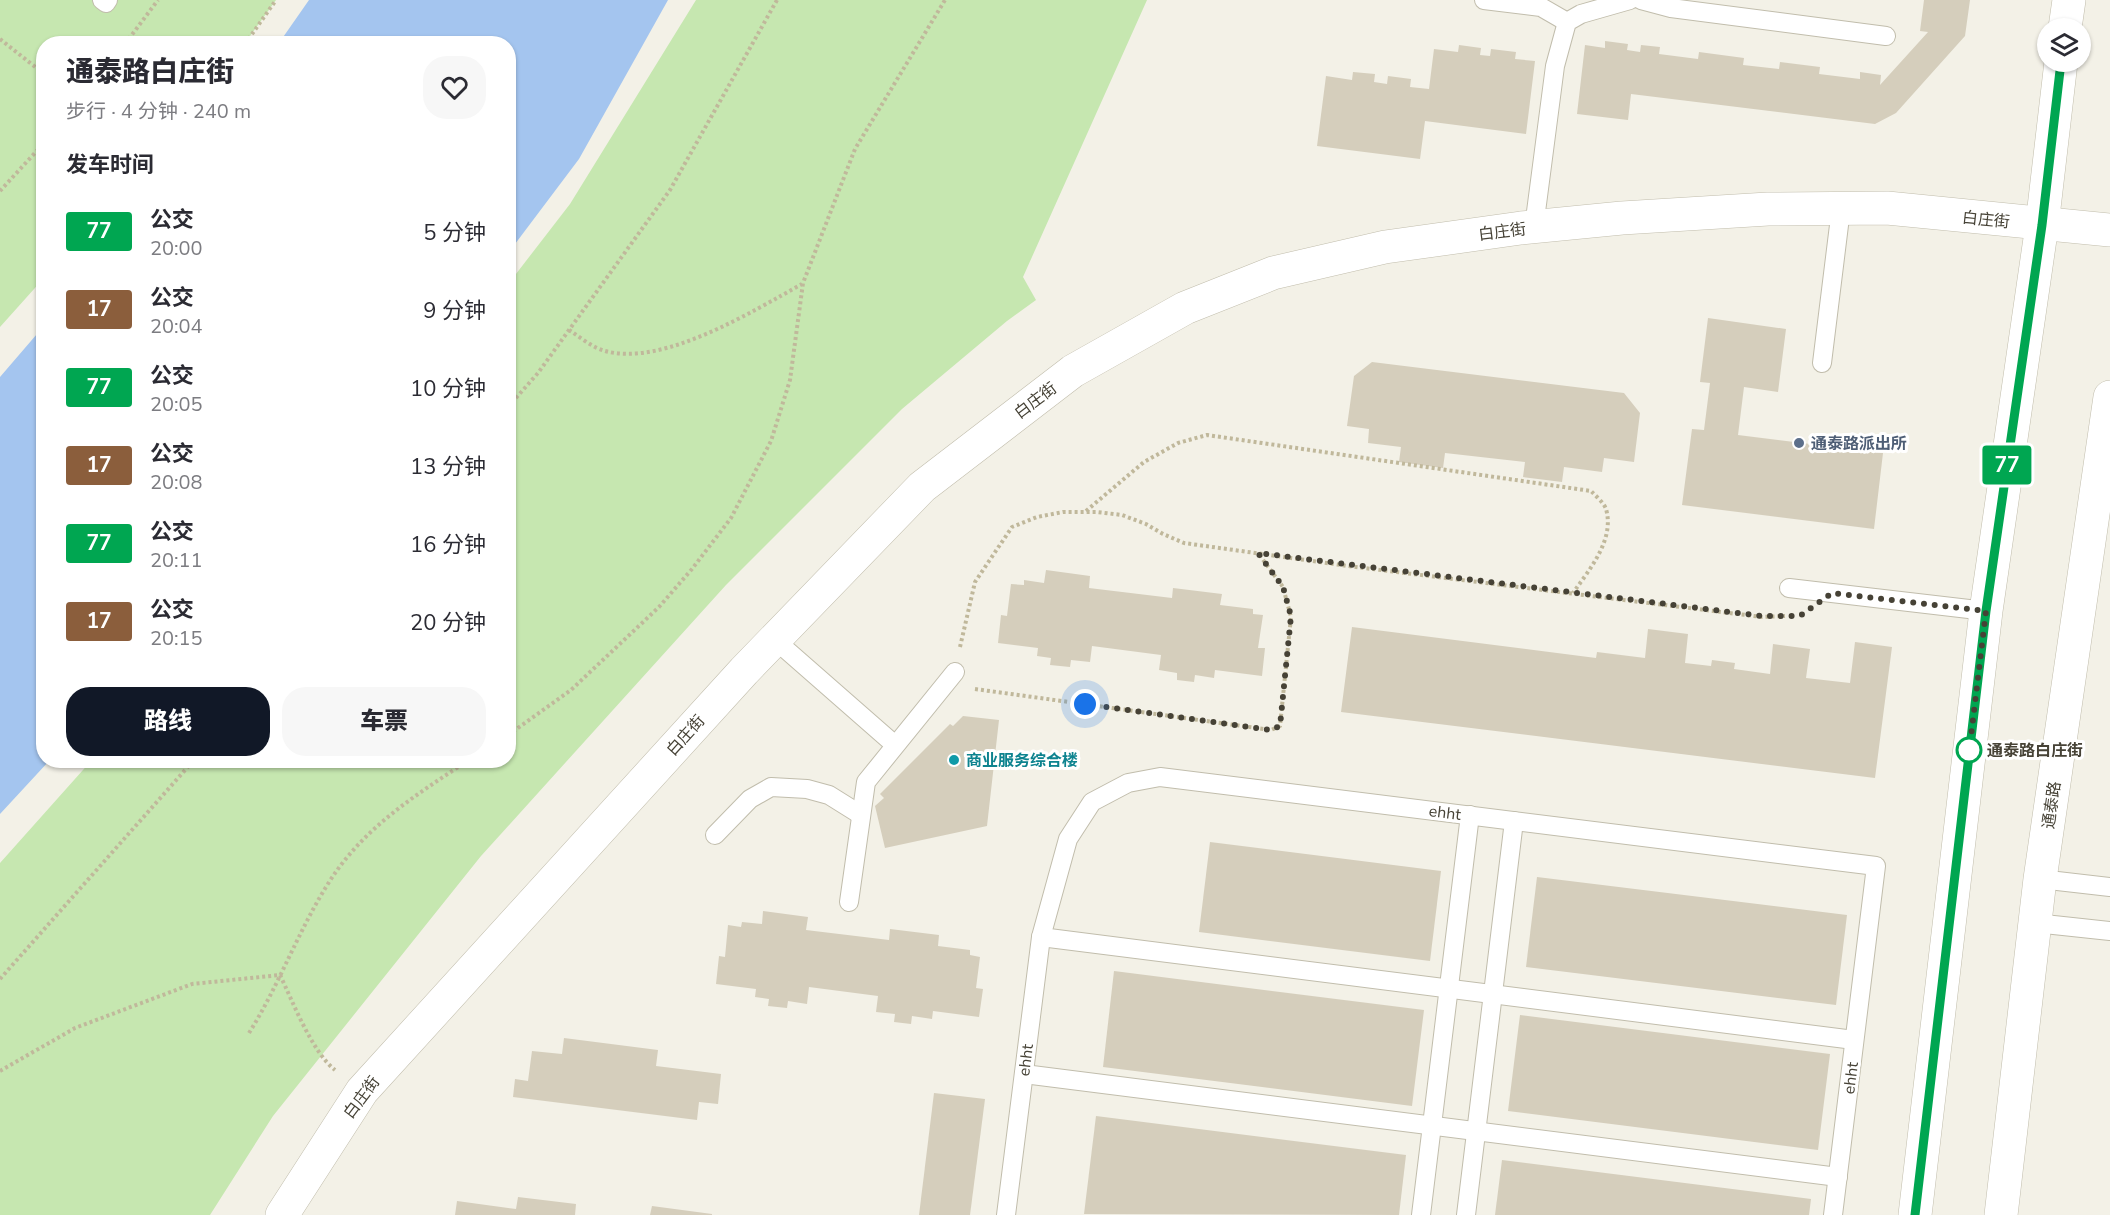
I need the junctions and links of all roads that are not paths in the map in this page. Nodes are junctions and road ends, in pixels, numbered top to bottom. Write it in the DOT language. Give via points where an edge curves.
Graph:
graph roads {
  1 [pos="102,0"];
  2 [pos="108,0"];
  3 [pos="1484,0"];
  4 [pos="1630,0"];
  5 [pos="1641,0"];
  6 [pos="2068,0"];
  7 [pos="2066,18"];
  8 [pos="1567,22"];
  9 [pos="1886,36"];
  10 [pos="2060,72"];
  11 [pos="1841,209"];
  12 [pos="2042,225"];
  13 [pos="1534,227"];
  14 [pos="2110,230"];
  15 [pos="1822,363"];
  16 [pos="2110,397"];
  17 [pos="1789,588"];
  18 [pos="1986,611"];
  19 [pos="774,639"];
  20 [pos="950,678"];
  21 [pos="895,746"];
  22 [pos="861,815"];
  23 [pos="1470,815"];
  24 [pos="1515,821"];
  25 [pos="715,835"];
  26 [pos="2040,879"];
  27 [pos="2110,887"];
  28 [pos="849,902"];
  29 [pos="2035,923"];
  30 [pos="2110,932"];
  31 [pos="1041,937"];
  32 [pos="1448,990"];
  33 [pos="1493,995"];
  34 [pos="1854,1040"];
  35 [pos="1024,1074"];
  36 [pos="1432,1127"];
  37 [pos="1476,1132"];
  38 [pos="1838,1177"];
  39 [pos="282,1215"];
  40 [pos="1006,1215"];
  41 [pos="1420,1215"];
  42 [pos="1466,1215"];
  43 [pos="1833,1215"];
  44 [pos="1915,1215"];
  45 [pos="2001,1215"];
  1 -- 2 [label="lane"];
  3 -- 8 [label="lane" via="1541,7"];
  4 -- 8 [label="lane"];
  5 -- 9 [label="lane" via="1671,9"];
  6 -- 7 [label="street"];
  8 -- 13 [label="lane" via="1555,66"];
  10 -- 12 [label="street"];
  11 -- 12 [label="street, 白庄街" via="1887,208"];
  11 -- 13 [label="street, 白庄街" via="1767,209"];
  11 -- 15 [label="lane"];
  12 -- 14 [label="street, 白庄街"];
  12 -- 18 [label="street"];
  13 -- 19 [label="street, 白庄街" via="1385,247 1273,273 1185,308 1073,371 922,487"];
  16 -- 26 [label="street, 通泰路"];
  17 -- 18 [label="lane"];
  18 -- 44 [label="street"];
  19 -- 21 [label="lane"];
  19 -- 39 [label="street, 白庄街" via="363,1091"];
  20 -- 21 [label="lane"];
  21 -- 22 [label="lane" via="866,782"];
  22 -- 25 [label="lane" via="829,795 807,789 771,788 750,799"];
  22 -- 28 [label="lane"];
  23 -- 24 [label="lane, ehht"];
  23 -- 31 [label="lane, ehht" via="1160,777 1128,783 1092,802 1068,839"];
  23 -- 32 [label="lane"];
  24 -- 33 [label="lane"];
  24 -- 34 [label="lane, ehht" via="1876,866"];
  26 -- 27 [label="lane"];
  26 -- 29 [label="street, 通泰路"];
  29 -- 30 [label="lane"];
  29 -- 45 [label="street, 通泰路"];
  31 -- 32 [label="lane"];
  31 -- 35 [label="lane, ehht"];
  32 -- 33 [label="lane"];
  32 -- 36 [label="lane"];
  33 -- 34 [label="lane"];
  33 -- 37 [label="lane"];
  34 -- 38 [label="lane, ehht"];
  35 -- 36 [label="lane"];
  35 -- 40 [label="lane, ehht"];
  36 -- 37 [label="lane"];
  36 -- 41 [label="lane"];
  37 -- 38 [label="lane"];
  37 -- 42 [label="lane"];
  38 -- 43 [label="lane, ehht"];
}
